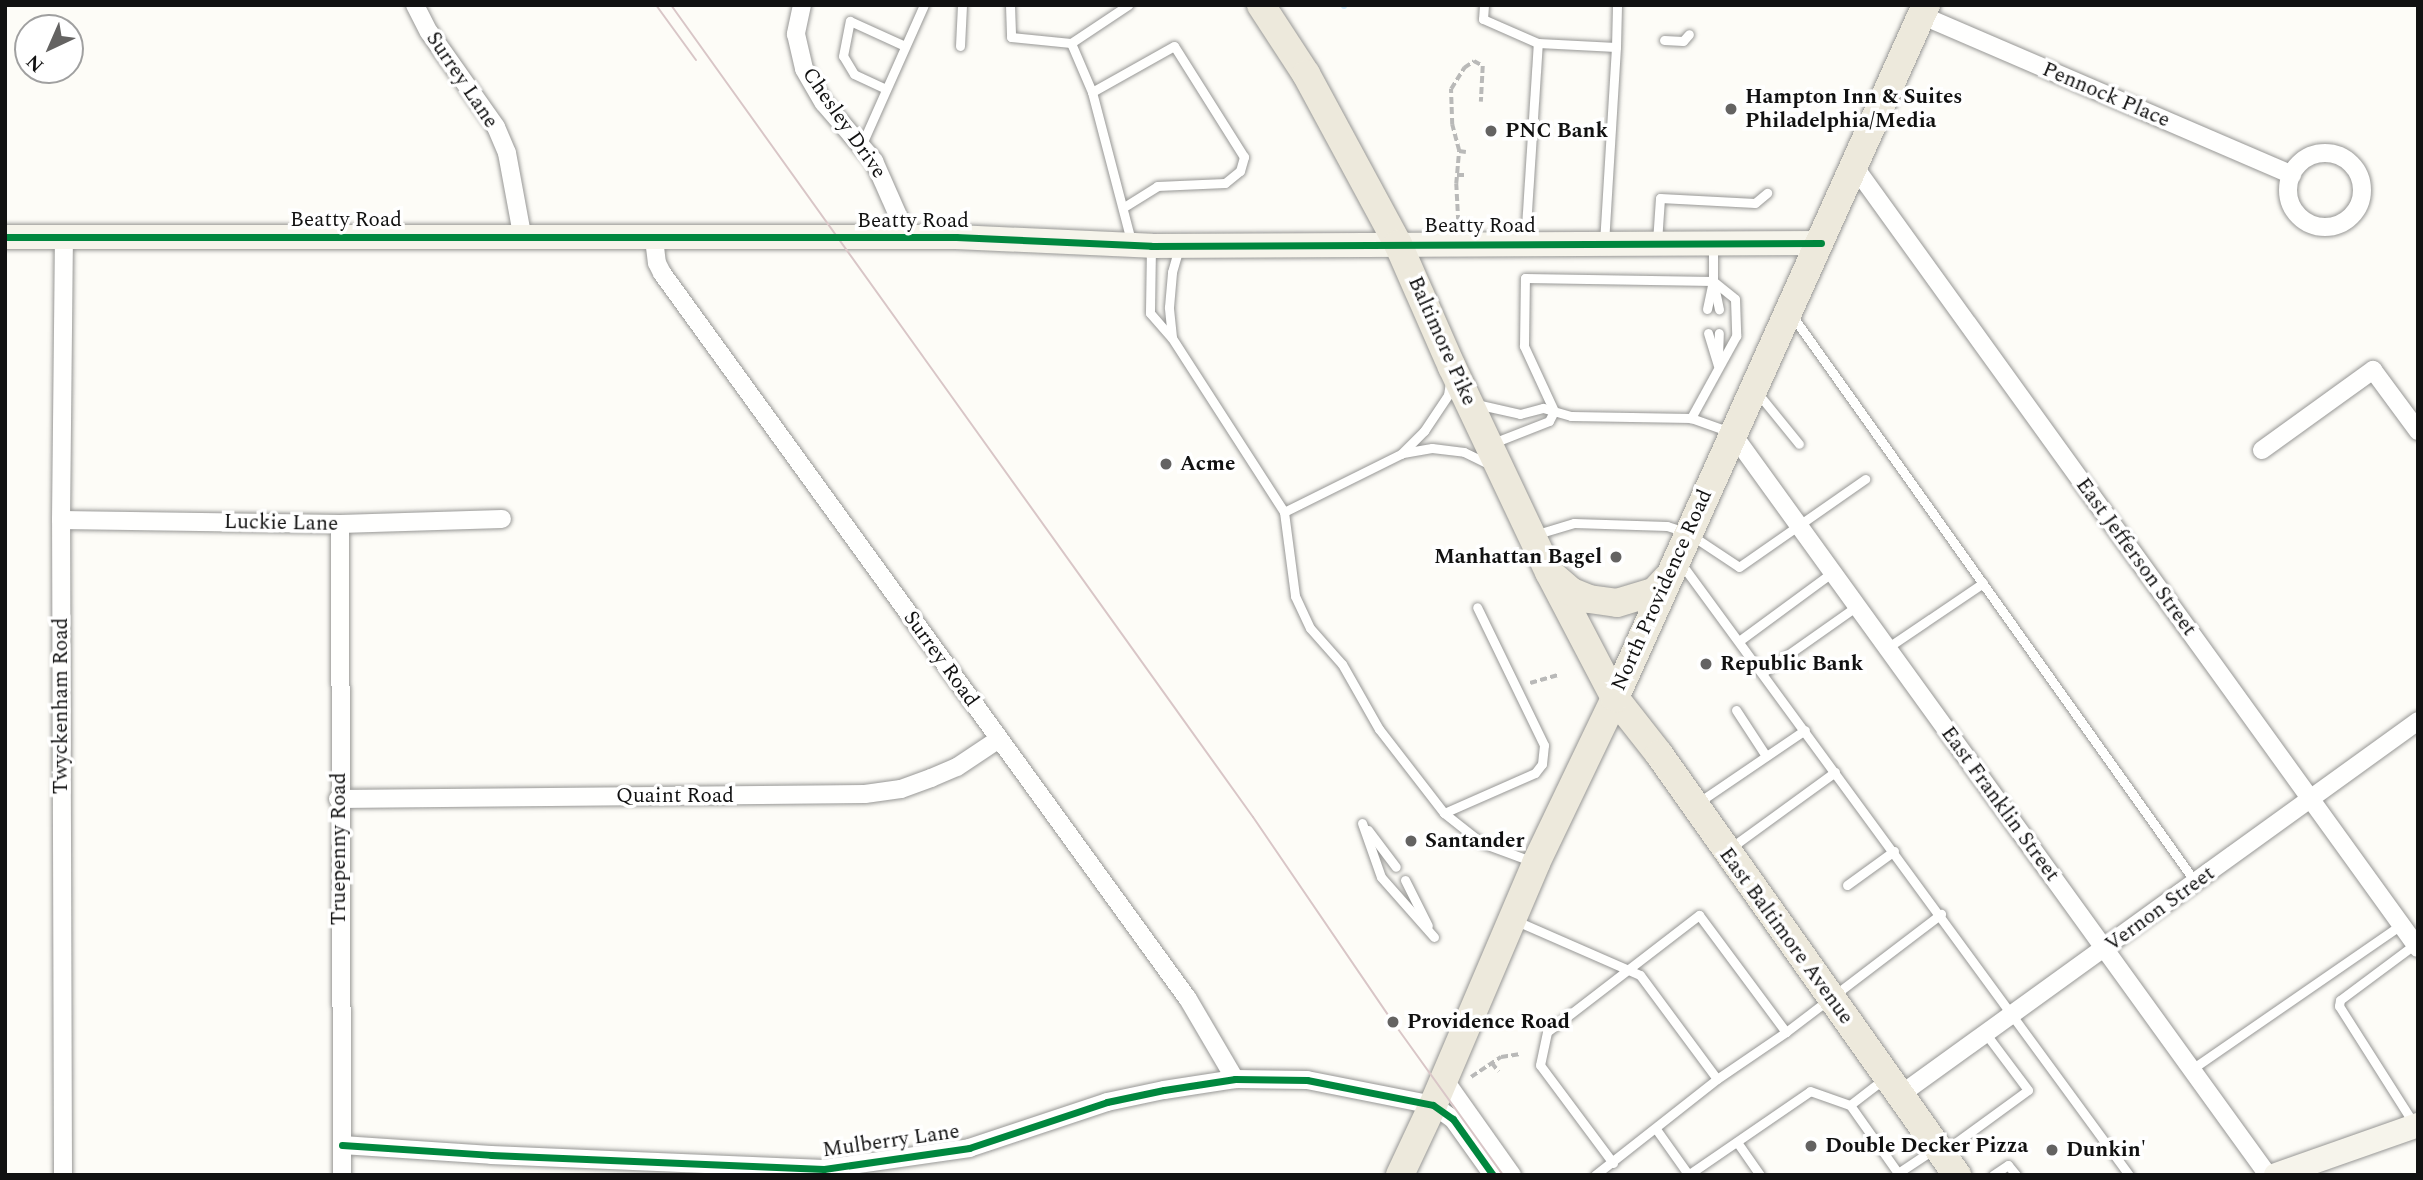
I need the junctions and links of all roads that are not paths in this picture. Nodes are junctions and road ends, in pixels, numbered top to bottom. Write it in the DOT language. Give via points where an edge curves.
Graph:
graph roads {
  1 [pos="415,5"];
  2 [pos="802,5"];
  3 [pos="924,5"];
  4 [pos="962,5"];
  5 [pos="1010,5"];
  6 [pos="1128,5"];
  7 [pos="1261,5"];
  8 [pos="1484,5"];
  9 [pos="1617,5"];
  10 [pos="1923,10"];
  11 [pos="1689,34"];
  12 [pos="1664,40"];
  13 [pos="1071,43"];
  14 [pos="1538,43"];
  15 [pos="905,46"];
  16 [pos="960,46"];
  17 [pos="1616,47"];
  18 [pos="886,89"];
  19 [pos="1091,93"];
  20 [pos="862,144"];
  21 [pos="1854,166"];
  22 [pos="2292,175"];
  23 [pos="1767,192"];
  24 [pos="1124,207"];
  25 [pos="5,237"];
  26 [pos="64,237"];
  27 [pos="908,238"];
  28 [pos="523,239"];
  29 [pos="654,239"];
  30 [pos="1525,243"];
  31 [pos="1604,243"];
  32 [pos="1657,243"];
  33 [pos="1821,243"];
  34 [pos="1398,244"];
  35 [pos="1713,244"];
  36 [pos="1142,246"];
  37 [pos="1179,246"];
  38 [pos="1713,281"];
  39 [pos="1707,309"];
  40 [pos="1718,309"];
  41 [pos="1789,311"];
  42 [pos="1719,332"];
  43 [pos="1708,333"];
  44 [pos="1172,338"];
  45 [pos="1718,366"];
  46 [pos="1452,367"];
  47 [pos="1753,387"];
  48 [pos="1469,402"];
  49 [pos="1554,411"];
  50 [pos="1691,418"];
  51 [pos="2418,431"];
  52 [pos="1732,433"];
  53 [pos="1491,444"];
  54 [pos="1799,444"];
  55 [pos="2262,450"];
  56 [pos="1401,453"];
  57 [pos="1506,477"];
  58 [pos="1865,479"];
  59 [pos="1284,512"];
  60 [pos="502,519"];
  61 [pos="61,520"];
  62 [pos="340,524"];
  63 [pos="1800,526"];
  64 [pos="1533,535"];
  65 [pos="1678,556"];
  66 [pos="1549,572"];
  67 [pos="1833,572"];
  68 [pos="1983,583"];
  69 [pos="1857,606"];
  70 [pos="1477,607"];
  71 [pos="1739,641"];
  72 [pos="1887,648"];
  73 [pos="1762,673"];
  74 [pos="1615,698"];
  75 [pos="1736,710"];
  76 [pos="2418,721"];
  77 [pos="1805,730"];
  78 [pos="999,739"];
  79 [pos="1766,756"];
  80 [pos="1835,772"];
  81 [pos="338,799"];
  82 [pos="2310,799"];
  83 [pos="1694,805"];
  84 [pos="1444,813"];
  85 [pos="1725,851"];
  86 [pos="1894,851"];
  87 [pos="1536,863"];
  88 [pos="1396,867"];
  89 [pos="1405,880"];
  90 [pos="2196,883"];
  91 [pos="1847,885"];
  92 [pos="1941,914"];
  93 [pos="1511,919"];
  94 [pos="2401,925"];
  95 [pos="2416,946"];
  96 [pos="2105,949"];
  97 [pos="1628,970"];
  98 [pos="1830,997"];
  99 [pos="2014,1014"];
  100 [pos="1786,1032"];
  101 [pos="1986,1034"];
  102 [pos="2192,1069"];
  103 [pos="1457,1078"];
  104 [pos="1235,1079"];
  105 [pos="1717,1079"];
  106 [pos="1893,1086"];
  107 [pos="1433,1105"];
  108 [pos="1850,1105"];
  109 [pos="2417,1125"];
  110 [pos="1656,1129"];
  111 [pos="1737,1142"];
  112 [pos="342,1145"];
  113 [pos="1945,1158"];
  114 [pos="1613,1163"];
  115 [pos="683,1169"];
  116 [pos="1511,1174"];
  117 [pos="1688,1174"];
  118 [pos="62,1175"];
  119 [pos="342,1175"];
  120 [pos="1399,1175"];
  121 [pos="1493,1175"];
  122 [pos="1595,1175"];
  123 [pos="1760,1175"];
  124 [pos="1993,1175"];
  125 [pos="2016,1175"];
  126 [pos="2129,1175"];
  127 [pos="2268,1175"];
  128 [pos="2276,1175"];
  1 -- 28 [label="street, Surrey Lane" via="496,127 507,153"];
  2 -- 20 [label="street, Chesley Drive" via="796,34 804,69 824,103"];
  3 -- 15 [label="lane"];
  4 -- 16 [label="lane"];
  5 -- 13 [label="lane" via="1011,37"];
  6 -- 13 [label="lane"];
  7 -- 34 [label="main road, Baltimore Pike" via="1306,74"];
  8 -- 14 [label="lane" via="1483,19"];
  9 -- 17 [label="lane"];
  10 -- 21 [label="main road, North Providence Road"];
  10 -- 22 [label="street, Pennock Place"];
  11 -- 12 [label="lane" via="1683,41"];
  13 -- 19 [label="lane"];
  14 -- 17 [label="lane"];
  14 -- 30 [label="lane"];
  15 -- 18 [label="lane"];
  15 -- 18 [label="lane" via="850,20 843,56 855,74"];
  17 -- 31 [label="lane"];
  18 -- 20 [label="lane"];
  19 -- 24 [label="lane"];
  19 -- 24 [label="lane" via="1174,46 1244,157 1240,172 1224,183 1157,186"];
  20 -- 27 [label="street, Chesley Drive" via="885,182"];
  21 -- 33 [label="main road, North Providence Road"];
  21 -- 82 [label="street, East Jefferson Street"];
  22 -- 22 [label="street" via="2290,202 2306,222 2319,227 2339,225 2359,205 2360,178 2344,159 2315,155"];
  23 -- 32 [label="lane" via="1755,202 1660,198"];
  24 -- 36 [label="lane"];
  25 -- 26 [label="street, Beatty Road"];
  26 -- 28 [label="street, Beatty Road"];
  26 -- 61 [label="street, Twyckenham Road"];
  27 -- 29 [label="street, Beatty Road"];
  27 -- 36 [label="street, Beatty Road"];
  28 -- 29 [label="street, Beatty Road"];
  29 -- 78 [label="street, Surrey Road" via="662,273"];
  30 -- 31 [label="street, Beatty Road"];
  30 -- 34 [label="street, Beatty Road"];
  31 -- 32 [label="street, Beatty Road"];
  32 -- 35 [label="street, Beatty Road"];
  33 -- 35 [label="street, Beatty Road"];
  33 -- 41 [label="main road, North Providence Road"];
  34 -- 37 [label="street, Beatty Road"];
  34 -- 46 [label="main road, Baltimore Pike"];
  35 -- 38 [label="lane"];
  36 -- 37 [label="street, Beatty Road"];
  36 -- 44 [label="lane" via="1150,313"];
  37 -- 44 [label="lane" via="1169,307"];
  38 -- 39 [label="lane"];
  38 -- 40 [label="lane"];
  38 -- 45 [label="lane" via="1735,299 1736,336"];
  38 -- 49 [label="lane" via="1525,278 1524,346"];
  41 -- 47 [label="main road, North Providence Road"];
  41 -- 68 [label="lane"];
  42 -- 45 [label="lane"];
  43 -- 45 [label="lane"];
  44 -- 59 [label="lane"];
  45 -- 50 [label="lane"];
  46 -- 48 [label="main road, Baltimore Pike"];
  46 -- 56 [label="lane" via="1448,395 1424,431"];
  47 -- 52 [label="main road, North Providence Road"];
  47 -- 54 [label="lane"];
  48 -- 49 [label="lane" via="1520,414 1543,408"];
  48 -- 53 [label="main road, Baltimore Pike"];
  49 -- 50 [label="lane" via="1572,416"];
  49 -- 53 [label="lane" via="1549,421"];
  50 -- 52 [label="lane"];
  51 -- 55 [label="street" via="2373,370"];
  52 -- 63 [label="street, East Franklin Street"];
  52 -- 65 [label="main road, North Providence Road"];
  53 -- 57 [label="main road, Baltimore Pike"];
  56 -- 57 [label="lane" via="1464,452"];
  56 -- 59 [label="lane"];
  57 -- 64 [label="main road, Baltimore Pike"];
  58 -- 63 [label="lane"];
  59 -- 84 [label="lane" via="1295,596 1310,628 1342,664 1379,729"];
  60 -- 62 [label="street, Luckie Lane"];
  61 -- 62 [label="street, Luckie Lane"];
  61 -- 118 [label="street, Twyckenham Road"];
  62 -- 81 [label="street, Truepenny Road"];
  63 -- 65 [label="lane" via="1739,567"];
  63 -- 67 [label="street, East Franklin Street"];
  64 -- 65 [label="lane" via="1574,523 1667,526"];
  64 -- 66 [label="main road, Baltimore Pike"];
  65 -- 66 [label="main road" via="1654,592 1616,603 1572,592"];
  65 -- 71 [label="lane"];
  65 -- 74 [label="main road, North Providence Road"];
  66 -- 74 [label="main road, Baltimore Pike"];
  67 -- 69 [label="street, East Franklin Street"];
  67 -- 71 [label="lane"];
  68 -- 72 [label="lane"];
  68 -- 90 [label="lane"];
  69 -- 72 [label="street, East Franklin Street"];
  69 -- 73 [label="lane"];
  70 -- 84 [label="lane" via="1544,745 1542,764 1535,774"];
  71 -- 73 [label="lane"];
  72 -- 96 [label="street, East Franklin Street"];
  73 -- 77 [label="lane"];
  74 -- 83 [label="main road, East Baltimore Avenue"];
  74 -- 87 [label="main road, North Providence Road"];
  75 -- 79 [label="lane"];
  76 -- 82 [label="street, Vernon Street"];
  77 -- 79 [label="lane"];
  77 -- 80 [label="lane"];
  78 -- 81 [label="street, Quaint Road" via="931,778 901,789 865,794"];
  78 -- 104 [label="street, Surrey Road" via="1188,999"];
  79 -- 83 [label="lane"];
  80 -- 85 [label="lane"];
  80 -- 86 [label="lane"];
  81 -- 112 [label="street, Truepenny Road"];
  82 -- 90 [label="street, Vernon Street"];
  82 -- 94 [label="street, East Jefferson Street"];
  83 -- 85 [label="main road, East Baltimore Avenue"];
  84 -- 87 [label="lane" via="1482,843"];
  85 -- 98 [label="main road, East Baltimore Avenue"];
  86 -- 91 [label="lane"];
  86 -- 92 [label="lane"];
  87 -- 93 [label="main road, North Providence Road"];
  88 -- 89 [label="lane" via="1362,823 1381,877 1434,937"];
  90 -- 96 [label="street, Vernon Street"];
  92 -- 98 [label="lane"];
  92 -- 99 [label="lane"];
  93 -- 97 [label="lane"];
  93 -- 103 [label="main road, North Providence Road"];
  94 -- 95 [label="street, East Jefferson Street"];
  94 -- 102 [label="lane"];
  95 -- 109 [label="lane" via="2340,1000 2339,1006"];
  96 -- 99 [label="street, Vernon Street"];
  96 -- 102 [label="street, East Franklin Street"];
  97 -- 100 [label="lane" via="1699,915"];
  97 -- 105 [label="lane" via="1640,975"];
  97 -- 114 [label="lane" via="1546,1032 1540,1065"];
  98 -- 100 [label="lane"];
  98 -- 106 [label="main road, East Baltimore Avenue"];
  99 -- 101 [label="street, Vernon Street"];
  99 -- 126 [label="lane"];
  100 -- 105 [label="lane"];
  101 -- 106 [label="street, Vernon Street"];
  101 -- 113 [label="lane" via="2028,1090"];
  102 -- 127 [label="street, East Franklin Street"];
  103 -- 107 [label="main road, North Providence Road"];
  103 -- 116 [label="street"];
  104 -- 107 [label="street, Mulberry Lane" via="1307,1080"];
  104 -- 115 [label="street, Mulberry Lane" via="1107,1102 969,1148 916,1158 824,1169"];
  105 -- 110 [label="lane"];
  106 -- 108 [label="lane"];
  106 -- 113 [label="main road, East Baltimore Avenue"];
  107 -- 120 [label="main road, North Providence Road"];
  107 -- 121 [label="street" via="1453,1119"];
  108 -- 111 [label="lane" via="1810,1091"];
  108 -- 113 [label="lane" via="1898,1173"];
  109 -- 128 [label="street"];
  110 -- 114 [label="lane"];
  110 -- 117 [label="lane"];
  111 -- 117 [label="lane"];
  111 -- 123 [label="lane"];
  112 -- 115 [label="street, Mulberry Lane"];
  112 -- 119 [label="street, Truepenny Road"];
  114 -- 122 [label="lane"];
  124 -- 125 [label="lane" via="2008,1165"];
}
